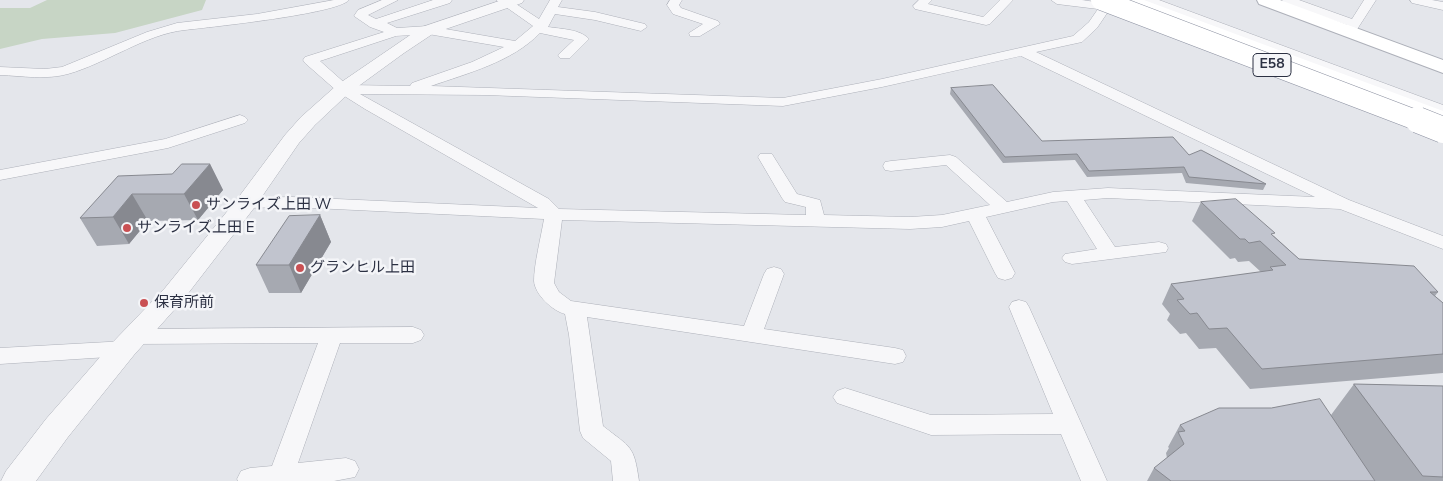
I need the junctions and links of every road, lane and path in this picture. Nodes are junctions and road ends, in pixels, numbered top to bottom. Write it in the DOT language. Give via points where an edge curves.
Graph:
graph roads {
  1 [pos="343,0"];
  2 [pos="446,0"];
  3 [pos="676,0"];
  4 [pos="926,0"];
  5 [pos="1007,0"];
  6 [pos="1057,0"];
  7 [pos="1086,0"];
  8 [pos="1128,0"];
  9 [pos="1148,0"];
  10 [pos="1265,0"];
  11 [pos="1288,0"];
  12 [pos="1370,0"];
  13 [pos="1416,0"];
  14 [pos="508,1"];
  15 [pos="396,2"];
  16 [pos="1106,2"];
  17 [pos="554,5"];
  18 [pos="1443,6"];
  19 [pos="374,24"];
  20 [pos="1351,27"];
  21 [pos="540,28"];
  22 [pos="428,30"];
  23 [pos="395,32"];
  24 [pos="695,33"];
  25 [pos="628,35"];
  26 [pos="517,45"];
  27 [pos="1022,51"];
  28 [pos="565,55"];
  29 [pos="1443,67"];
  30 [pos="0,71"];
  31 [pos="343,89"];
  32 [pos="407,90"];
  33 [pos="370,106"];
  34 [pos="1443,110"];
  35 [pos="1443,119"];
  36 [pos="240,120"];
  37 [pos="1443,130"];
  38 [pos="1443,138"];
  39 [pos="766,157"];
  40 [pos="890,166"];
  41 [pos="0,175"];
  42 [pos="1073,196"];
  43 [pos="246,203"];
  44 [pos="1343,204"];
  45 [pos="1002,207"];
  46 [pos="554,214"];
  47 [pos="976,214"];
  48 [pos="816,220"];
  49 [pos="1443,243"];
  50 [pos="1159,248"];
  51 [pos="1110,254"];
  52 [pos="1072,258"];
  53 [pos="1005,273"];
  54 [pos="774,274"];
  55 [pos="1019,307"];
  56 [pos="574,308"];
  57 [pos="751,334"];
  58 [pos="413,335"];
  59 [pos="332,336"];
  60 [pos="130,343"];
  61 [pos="0,356"];
  62 [pos="895,356"];
  63 [pos="845,397"];
  64 [pos="1070,424"];
  65 [pos="346,469"];
  66 [pos="281,475"];
  67 [pos="250,479"];
  68 [pos="17,481"];
  69 [pos="626,481"];
  70 [pos="1094,481"];
  1 -- 30 [label="street" via="257,18 177,27 64,71"];
  2 -- 19 [label="street"];
  3 -- 24 [label="street" via="673,5 677,10 714,24"];
  4 -- 5 [label="street" via="919,6 986,21"];
  6 -- 16 [label="street"];
  7 -- 16 [label="street"];
  8 -- 35 [label="highway, E58"];
  9 -- 34 [label="street"];
  10 -- 20 [label="main road"];
  11 -- 20 [label="street"];
  12 -- 20 [label="street"];
  13 -- 18 [label="street"];
  14 -- 21 [label="street"];
  14 -- 22 [label="street"];
  15 -- 19 [label="street" via="362,13 360,16"];
  16 -- 27 [label="street" via="1093,25 1077,39"];
  16 -- 37 [label="highway, E58, bridge"];
  16 -- 38 [label="street"];
  17 -- 21 [label="street"];
  17 -- 25 [label="street" via="644,25"];
  19 -- 23 [label="street"];
  20 -- 29 [label="main road"];
  21 -- 26 [label="street"];
  21 -- 28 [label="street" via="584,39"];
  22 -- 23 [label="street"];
  22 -- 26 [label="street"];
  22 -- 31 [label="street"];
  23 -- 31 [label="street" via="310,60"];
  26 -- 32 [label="street" via="490,59"];
  27 -- 32 [label="street" via="784,102"];
  27 -- 44 [label="street"];
  31 -- 32 [label="street"];
  31 -- 33 [label="street"];
  31 -- 43 [label="street" via="308,120"];
  32 -- 33 [label="street"];
  33 -- 46 [label="street" via="544,203"];
  36 -- 41 [label="street" via="168,143"];
  39 -- 48 [label="street" via="791,198 814,204"];
  40 -- 45 [label="street" via="950,160"];
  42 -- 44 [label="street" via="1108,194"];
  42 -- 45 [label="street"];
  42 -- 51 [label="street"];
  43 -- 46 [label="street" via="292,202"];
  43 -- 60 [label="street" via="174,294"];
  44 -- 49 [label="street"];
  45 -- 47 [label="street"];
  46 -- 48 [label="street"];
  46 -- 56 [label="street" via="544,283 552,297 565,307"];
  47 -- 48 [label="street" via="942,222"];
  47 -- 53 [label="street"];
  50 -- 51 [label="street"];
  51 -- 52 [label="street"];
  54 -- 57 [label="street"];
  55 -- 64 [label="street"];
  56 -- 57 [label="street"];
  56 -- 69 [label="street" via="592,431 623,456"];
  57 -- 62 [label="street"];
  58 -- 59 [label="street"];
  59 -- 60 [label="street"];
  59 -- 66 [label="street"];
  60 -- 61 [label="street"];
  60 -- 68 [label="street" via="57,428"];
  63 -- 64 [label="street" via="931,425"];
  64 -- 70 [label="street"];
  65 -- 66 [label="street"];
  66 -- 67 [label="street"];
}
